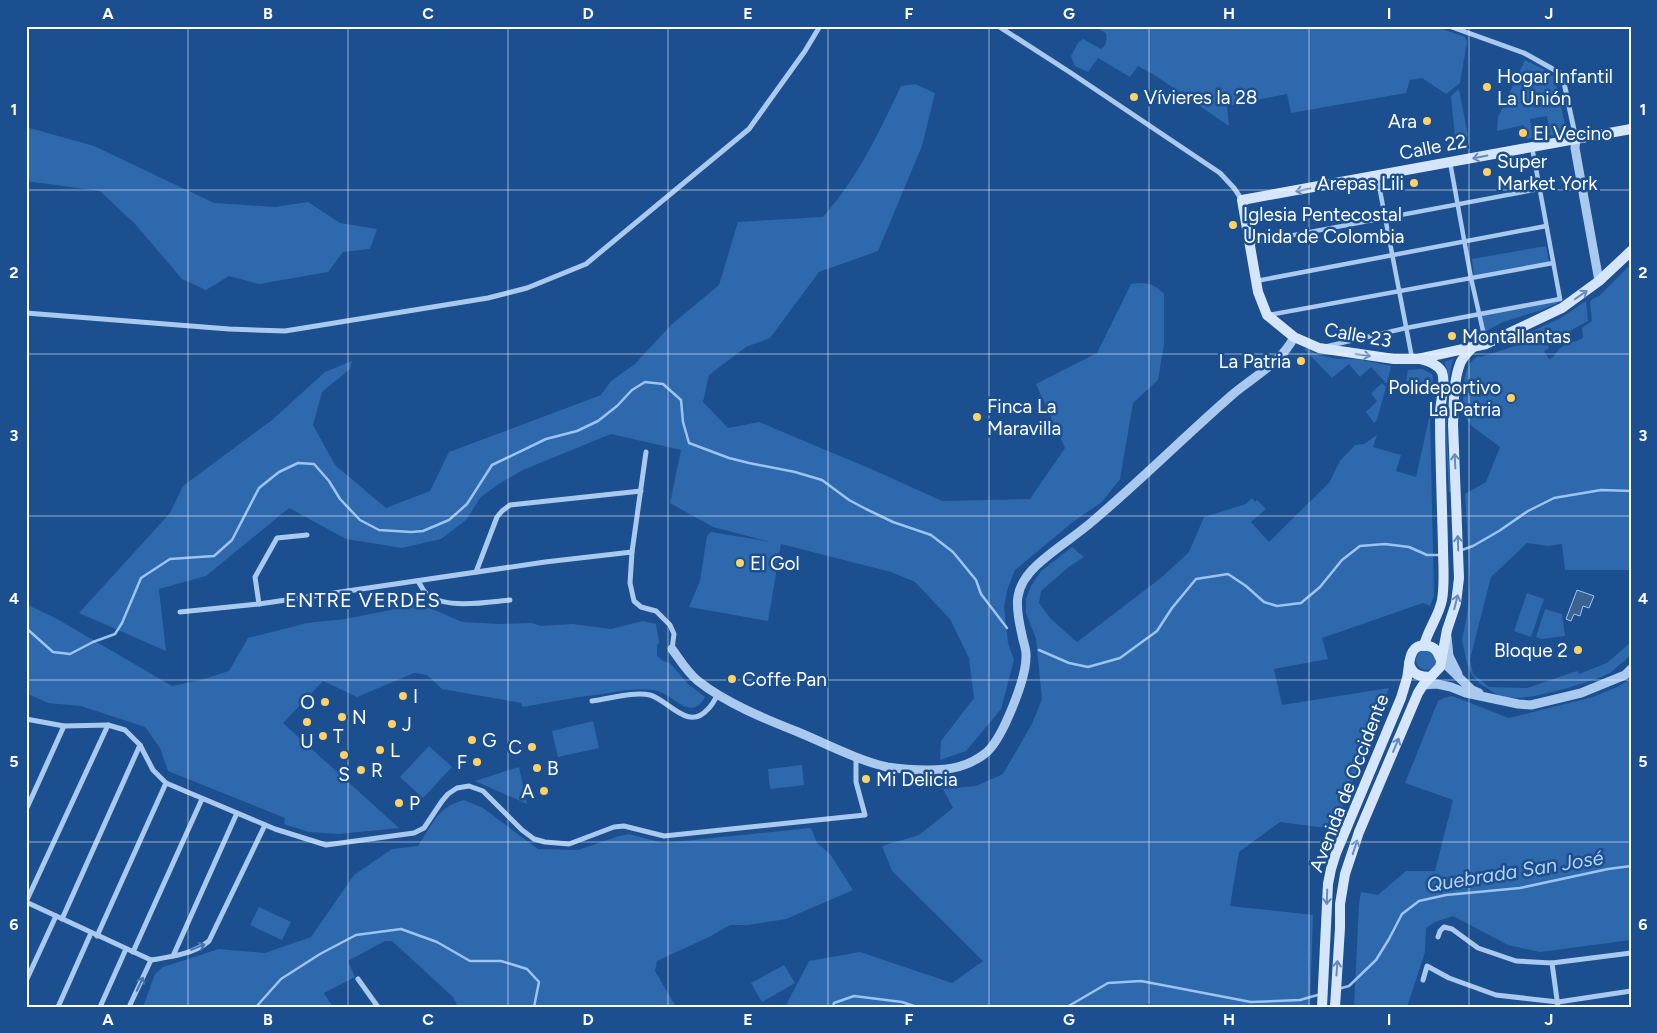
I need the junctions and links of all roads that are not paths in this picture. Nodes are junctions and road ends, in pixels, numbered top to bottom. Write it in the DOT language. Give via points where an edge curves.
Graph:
graph roads {
  1 [pos="820,26"];
  2 [pos="998,26"];
  3 [pos="1449,26"];
  4 [pos="1631,129"];
  5 [pos="1576,139"];
  6 [pos="1532,146"];
  7 [pos="1450,162"];
  8 [pos="1377,175"];
  9 [pos="1539,189"];
  10 [pos="1242,200"];
  11 [pos="1458,203"];
  12 [pos="1385,218"];
  13 [pos="1546,226"];
  14 [pos="1465,242"];
  15 [pos="1250,243"];
  16 [pos="1631,251"];
  17 [pos="1392,255"];
  18 [pos="1553,263"];
  19 [pos="1471,278"];
  20 [pos="1256,281"];
  21 [pos="1599,281"];
  22 [pos="1399,292"];
  23 [pos="1561,303"];
  24 [pos="26,313"];
  25 [pos="1267,315"];
  26 [pos="1478,315"];
  27 [pos="1406,328"];
  28 [pos="1294,337"];
  29 [pos="1486,344"];
  30 [pos="1319,348"];
  31 [pos="1473,348"];
  32 [pos="1415,359"];
  33 [pos="646,452"];
  34 [pos="641,491"];
  35 [pos="307,535"];
  36 [pos="632,552"];
  37 [pos="476,572"];
  38 [pos="418,581"];
  39 [pos="510,600"];
  40 [pos="259,604"];
  41 [pos="180,612"];
  42 [pos="1447,630"];
  43 [pos="1424,646"];
  44 [pos="672,649"];
  45 [pos="1441,660"];
  46 [pos="1409,662"];
  47 [pos="1631,669"];
  48 [pos="1460,679"];
  49 [pos="1427,681"];
  50 [pos="718,694"];
  51 [pos="1490,698"];
  52 [pos="592,701"];
  53 [pos="26,719"];
  54 [pos="108,725"];
  55 [pos="64,726"];
  56 [pos="140,745"];
  57 [pos="856,756"];
  58 [pos="166,783"];
  59 [pos="202,799"];
  60 [pos="26,810"];
  61 [pos="237,814"];
  62 [pos="265,825"];
  63 [pos="26,902"];
  64 [pos="59,918"];
  65 [pos="94,934"];
  66 [pos="1438,937"];
  67 [pos="126,949"];
  68 [pos="133,952"];
  69 [pos="1631,953"];
  70 [pos="172,956"];
  71 [pos="151,960"];
  72 [pos="1552,963"];
  73 [pos="358,979"];
  74 [pos="1423,980"];
  75 [pos="26,981"];
  76 [pos="1631,991"];
  77 [pos="1558,1004"];
  78 [pos="58,1007"];
  79 [pos="100,1007"];
  80 [pos="129,1007"];
  81 [pos="378,1007"];
  82 [pos="1322,1007"];
  83 [pos="1335,1007"];
  1 -- 24 [label="street" via="749,128 586,264 527,288 488,298 285,331"];
  2 -- 10 [label="street, Calle 23" via="1220,173"];
  3 -- 5 [label="street" via="1524,53 1560,73"];
  4 -- 5 [label="main road, Calle 22"];
  5 -- 6 [label="main road, Calle 22"];
  5 -- 21 [label="street"];
  6 -- 7 [label="main road, Calle 22, one-way"];
  6 -- 9 [label="street"];
  7 -- 8 [label="main road, Calle 22"];
  7 -- 11 [label="street"];
  8 -- 10 [label="main road, Calle 22, one-way"];
  8 -- 12 [label="street"];
  9 -- 11 [label="street"];
  9 -- 13 [label="street"];
  10 -- 15 [label="main road, Calle 23"];
  11 -- 12 [label="street"];
  11 -- 14 [label="street"];
  12 -- 15 [label="street"];
  12 -- 17 [label="street"];
  13 -- 14 [label="street"];
  13 -- 18 [label="street"];
  14 -- 17 [label="street"];
  14 -- 19 [label="street"];
  15 -- 20 [label="main road, Calle 23"];
  16 -- 21 [label="main road, Calle 23"];
  17 -- 20 [label="street"];
  17 -- 22 [label="street"];
  18 -- 19 [label="street"];
  18 -- 23 [label="street"];
  19 -- 22 [label="street"];
  19 -- 26 [label="street"];
  20 -- 25 [label="main road, Calle 23"];
  23 -- 21 [label="main road, Calle 23, one-way"];
  22 -- 25 [label="street"];
  22 -- 27 [label="street"];
  23 -- 26 [label="street"];
  23 -- 29 [label="main road, Calle 23"];
  25 -- 28 [label="main road, Calle 23"];
  26 -- 27 [label="street"];
  26 -- 29 [label="street"];
  27 -- 30 [label="street"];
  27 -- 32 [label="street"];
  28 -- 30 [label="main road, Calle 23"];
  28 -- 57 [label="street" via="1289,347 1268,366 1025,577 1017,599 1017,616 1027,655 1025,665 1012,710 990,750 964,766 947,770 912,770"];
  29 -- 31 [label="main road, Calle 23"];
  30 -- 32 [label="main road, Calle 23, one-way"];
  31 -- 32 [label="main road, Calle 23"];
  42 -- 31 [label="main road, one-way" via="1456,603 1459,578 1453,424 1455,391 1459,365"];
  32 -- 43 [label="main road" via="1433,364 1442,373 1443,576 1441,605"];
  33 -- 34 [label="street"];
  34 -- 36 [label="street"];
  34 -- 37 [label="street" via="510,505 497,518"];
  35 -- 40 [label="street" via="277,538 255,577"];
  36 -- 37 [label="street"];
  36 -- 44 [label="street" via="630,583 634,601 656,611 670,626 674,634"];
  37 -- 38 [label="street"];
  38 -- 39 [label="street" via="429,596 441,601 461,604"];
  38 -- 40 [label="street"];
  40 -- 41 [label="street"];
  42 -- 45 [label="main road"];
  42 -- 48 [label="street" via="1449,656"];
  43 -- 45 [label="main road" via="1437,651"];
  43 -- 46 [label="main road" via="1414,650"];
  44 -- 50 [label="street" via="689,673"];
  45 -- 48 [label="street"];
  45 -- 49 [label="main road" via="1439,670"];
  46 -- 49 [label="main road" via="1411,670"];
  46 -- 82 [label="main road, Avenida de Occidente, one-way" via="1400,698 1331,869"];
  47 -- 51 [label="street" via="1625,675 1581,693 1532,705"];
  48 -- 51 [label="street" via="1472,690"];
  49 -- 51 [label="street"];
  83 -- 49 [label="main road, Avenida de Occidente, one-way" via="1340,904 1345,874 1378,787"];
  50 -- 52 [label="street" via="708,710 690,717 648,695"];
  50 -- 57 [label="street"];
  53 -- 55 [label="street"];
  54 -- 55 [label="street"];
  54 -- 56 [label="street" via="125,730"];
  54 -- 63 [label="street"];
  55 -- 60 [label="street"];
  56 -- 58 [label="street" via="153,770"];
  56 -- 64 [label="street"];
  57 -- 62 [label="street" via="856,782 865,815 664,836 624,826 569,844 534,839 483,791 469,786 448,794 424,828 414,833 326,845"];
  58 -- 59 [label="street"];
  58 -- 65 [label="street"];
  59 -- 61 [label="street"];
  59 -- 68 [label="street"];
  61 -- 62 [label="street"];
  61 -- 70 [label="street"];
  70 -- 62 [label="street, one-way" via="209,941"];
  63 -- 64 [label="street"];
  64 -- 65 [label="street"];
  64 -- 75 [label="street"];
  65 -- 67 [label="street"];
  65 -- 78 [label="street"];
  66 -- 72 [label="street" via="1444,928 1452,929 1478,948 1516,961"];
  67 -- 68 [label="street"];
  67 -- 79 [label="street"];
  68 -- 71 [label="street"];
  69 -- 72 [label="street"];
  70 -- 71 [label="street"];
  80 -- 71 [label="street, one-way"];
  72 -- 77 [label="street"];
  73 -- 81 [label="street"];
  74 -- 77 [label="street" via="1428,966 1449,978 1496,995"];
  76 -- 77 [label="street"];
}
